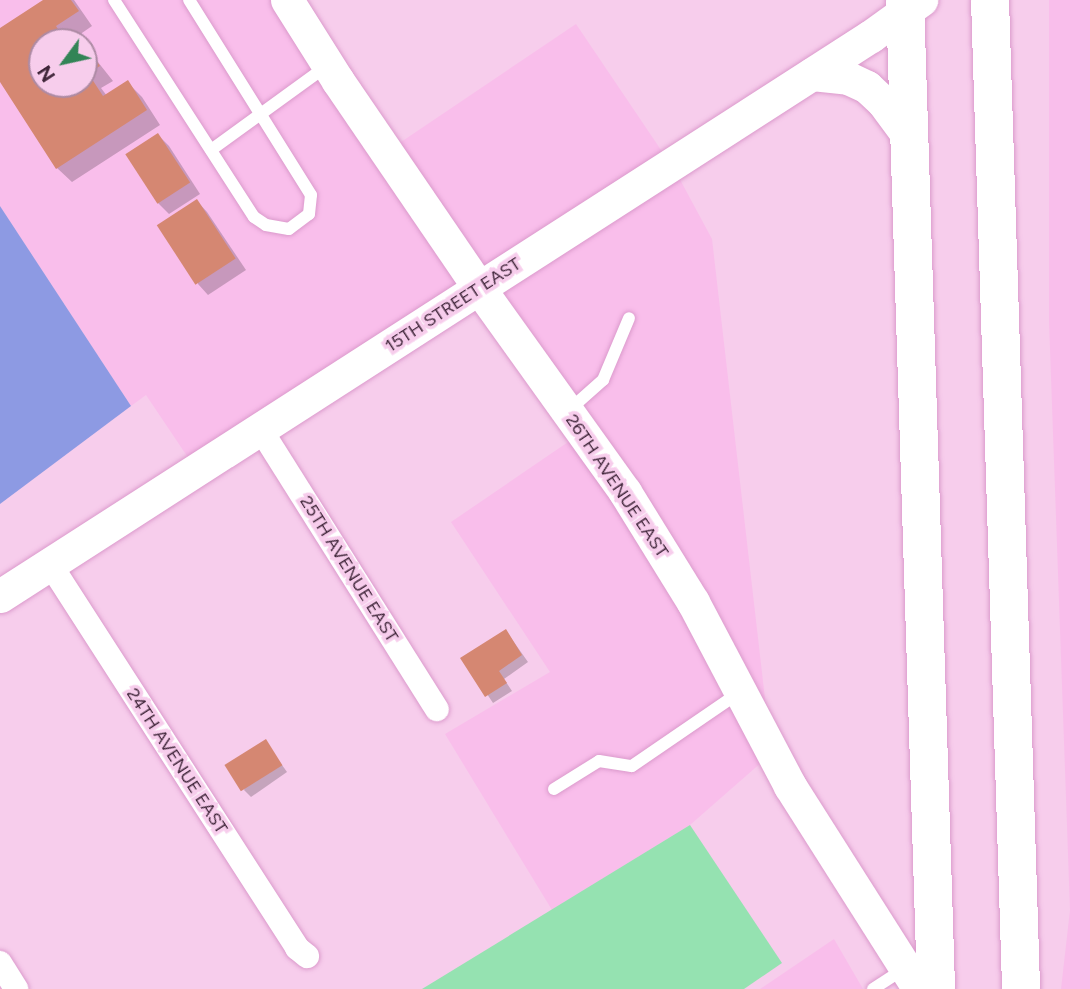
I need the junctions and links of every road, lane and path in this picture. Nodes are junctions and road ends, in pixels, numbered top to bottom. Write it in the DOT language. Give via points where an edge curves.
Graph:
graph roads {
  1 [pos="114,0"];
  2 [pos="189,0"];
  3 [pos="287,0"];
  4 [pos="990,0"];
  5 [pos="917,3"];
  6 [pos="328,65"];
  7 [pos="812,74"];
  8 [pos="259,114"];
  9 [pos="909,137"];
  10 [pos="211,150"];
  11 [pos="479,288"];
  12 [pos="629,318"];
  13 [pos="568,412"];
  14 [pos="261,430"];
  15 [pos="50,564"];
  16 [pos="0,596"];
  17 [pos="740,692"];
  18 [pos="437,709"];
  19 [pos="554,789"];
  20 [pos="307,956"];
  21 [pos="0,963"];
  22 [pos="920,982"];
  23 [pos="16,989"];
  24 [pos="873,989"];
  25 [pos="1021,989"];
  1 -- 10 [label="lane"];
  2 -- 8 [label="lane"];
  3 -- 6 [label="main road, 26TH AVENUE EAST"];
  4 -- 25 [label="main road"];
  5 -- 7 [label="main road, 15TH STREET EAST"];
  5 -- 9 [label="main road"];
  6 -- 8 [label="lane"];
  6 -- 11 [label="main road, 26TH AVENUE EAST"];
  7 -- 9 [label="main road" via="848,78 867,87"];
  7 -- 11 [label="main road, 15TH STREET EAST"];
  8 -- 10 [label="lane"];
  8 -- 10 [label="lane" via="312,195 309,214 289,229 266,226 254,217"];
  9 -- 22 [label="main road" via="929,792"];
  11 -- 13 [label="main road, 26TH AVENUE EAST"];
  11 -- 14 [label="main road, 15TH STREET EAST"];
  12 -- 13 [label="lane" via="603,380"];
  13 -- 17 [label="main road, 26TH AVENUE EAST" via="665,556"];
  14 -- 15 [label="main road, 15TH STREET EAST"];
  14 -- 18 [label="street, 25TH AVENUE EAST"];
  15 -- 16 [label="main road, 15TH STREET EAST"];
  15 -- 20 [label="street, 24TH AVENUE EAST" via="297,948"];
  17 -- 19 [label="lane" via="632,766 599,761"];
  17 -- 22 [label="main road, 26TH AVENUE EAST" via="790,786"];
  21 -- 23 [label="street"];
  22 -- 24 [label="lane"];
}
